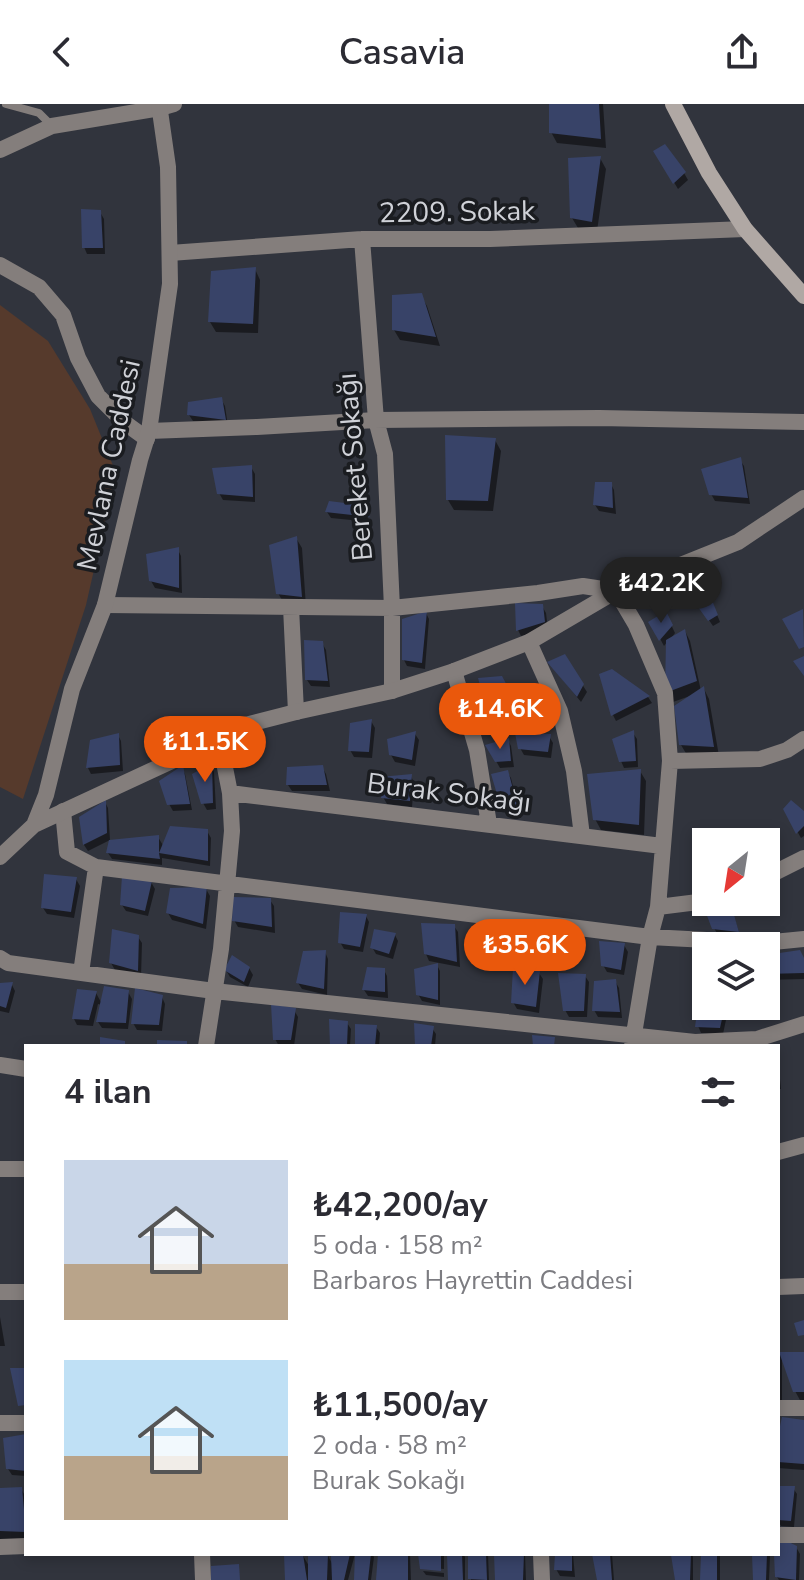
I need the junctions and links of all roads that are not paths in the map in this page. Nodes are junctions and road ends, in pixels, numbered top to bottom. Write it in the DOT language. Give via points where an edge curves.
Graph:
graph roads {
  1 [pos="6,104"];
  2 [pos="673,104"];
  3 [pos="164,105"];
  4 [pos="52,126"];
  5 [pos="0,150"];
  6 [pos="745,229"];
  7 [pos="362,239"];
  8 [pos="170,253"];
  9 [pos="0,265"];
  10 [pos="804,296"];
  11 [pos="376,420"];
  12 [pos="804,422"];
  13 [pos="148,435"];
  14 [pos="804,498"];
  15 [pos="616,591"];
  16 [pos="105,605"];
  17 [pos="291,607"];
  18 [pos="392,608"];
  19 [pos="529,642"];
  20 [pos="454,671"];
  21 [pos="392,691"];
  22 [pos="296,712"];
  23 [pos="218,732"];
  24 [pos="804,739"];
  25 [pos="670,761"];
  26 [pos="230,793"];
  27 [pos="63,811"];
  28 [pos="489,824"];
  29 [pos="34,825"];
  30 [pos="582,836"];
  31 [pos="662,846"];
  32 [pos="0,857"];
  33 [pos="804,858"];
  34 [pos="96,867"];
  35 [pos="780,870"];
  36 [pos="227,884"];
  37 [pos="692,903"];
  38 [pos="658,907"];
  39 [pos="650,937"];
  40 [pos="804,939"];
  41 [pos="0,958"];
  42 [pos="81,973"];
  43 [pos="214,991"];
  44 [pos="804,1024"];
  45 [pos="633,1040"];
  46 [pos="206,1044"];
  47 [pos="0,1065"];
  48 [pos="24,1069"];
  49 [pos="804,1145"];
  50 [pos="780,1151"];
  51 [pos="0,1169"];
  52 [pos="24,1169"];
  53 [pos="804,1286"];
  54 [pos="780,1287"];
  55 [pos="0,1292"];
  56 [pos="24,1292"];
  57 [pos="780,1408"];
  58 [pos="804,1408"];
  59 [pos="0,1423"];
  60 [pos="24,1423"];
  61 [pos="780,1535"];
  62 [pos="804,1535"];
  63 [pos="24,1546"];
  64 [pos="0,1547"];
  65 [pos="202,1556"];
  66 [pos="541,1556"];
  67 [pos="203,1580"];
  68 [pos="542,1580"];
  1 -- 4 [label="lane" via="39,113"];
  2 -- 6 [label="main road"];
  3 -- 4 [label="street"];
  3 -- 8 [label="street, Mevlana Caddesi"];
  4 -- 5 [label="street"];
  6 -- 7 [label="street, 2209. Sokak"];
  6 -- 10 [label="main road"];
  7 -- 8 [label="street, 2209. Sokak"];
  7 -- 11 [label="street, Bereket Sokağı"];
  8 -- 13 [label="street, Mevlana Caddesi"];
  9 -- 13 [label="street" via="39,287 63,315 98,396 125,423"];
  11 -- 12 [label="street"];
  11 -- 13 [label="street"];
  11 -- 18 [label="street, Bereket Sokağı" via="385,454"];
  13 -- 16 [label="street, Mevlana Caddesi"];
  14 -- 15 [label="street" via="738,542"];
  15 -- 18 [label="street" via="583,586"];
  15 -- 19 [label="street"];
  15 -- 25 [label="street" via="665,693"];
  16 -- 17 [label="street"];
  16 -- 29 [label="street, Mevlana Caddesi" via="72,689"];
  17 -- 18 [label="street"];
  17 -- 22 [label="street"];
  18 -- 21 [label="street, Bereket Sokağı"];
  19 -- 20 [label="street"];
  19 -- 30 [label="street" via="560,711"];
  20 -- 21 [label="street"];
  20 -- 28 [label="street" via="477,750"];
  21 -- 22 [label="street"];
  22 -- 23 [label="street"];
  23 -- 26 [label="street"];
  23 -- 27 [label="street" via="174,760"];
  24 -- 25 [label="street" via="760,759"];
  25 -- 31 [label="street"];
  26 -- 28 [label="street, Burak Sokağı"];
  26 -- 36 [label="street"];
  27 -- 29 [label="street"];
  27 -- 34 [label="street" via="67,852"];
  28 -- 30 [label="street, Burak Sokağı"];
  29 -- 32 [label="street"];
  30 -- 31 [label="street, Burak Sokağı"];
  31 -- 38 [label="street"];
  33 -- 35 [label="street"];
  34 -- 36 [label="street"];
  34 -- 42 [label="street"];
  36 -- 39 [label="street"];
  36 -- 43 [label="street"];
  37 -- 38 [label="street"];
  38 -- 39 [label="street"];
  39 -- 40 [label="street" via="763,943"];
  39 -- 45 [label="street"];
  41 -- 42 [label="street"];
  42 -- 43 [label="street"];
  43 -- 45 [label="street"];
  43 -- 46 [label="street"];
  44 -- 45 [label="street" via="757,1039"];
  47 -- 48 [label="street"];
  49 -- 50 [label="street"];
  51 -- 52 [label="street"];
  53 -- 54 [label="street"];
  55 -- 56 [label="street"];
  57 -- 58 [label="street"];
  59 -- 60 [label="street"];
  61 -- 62 [label="street"];
  63 -- 64 [label="street"];
  65 -- 67 [label="street"];
  66 -- 68 [label="street"];
}
